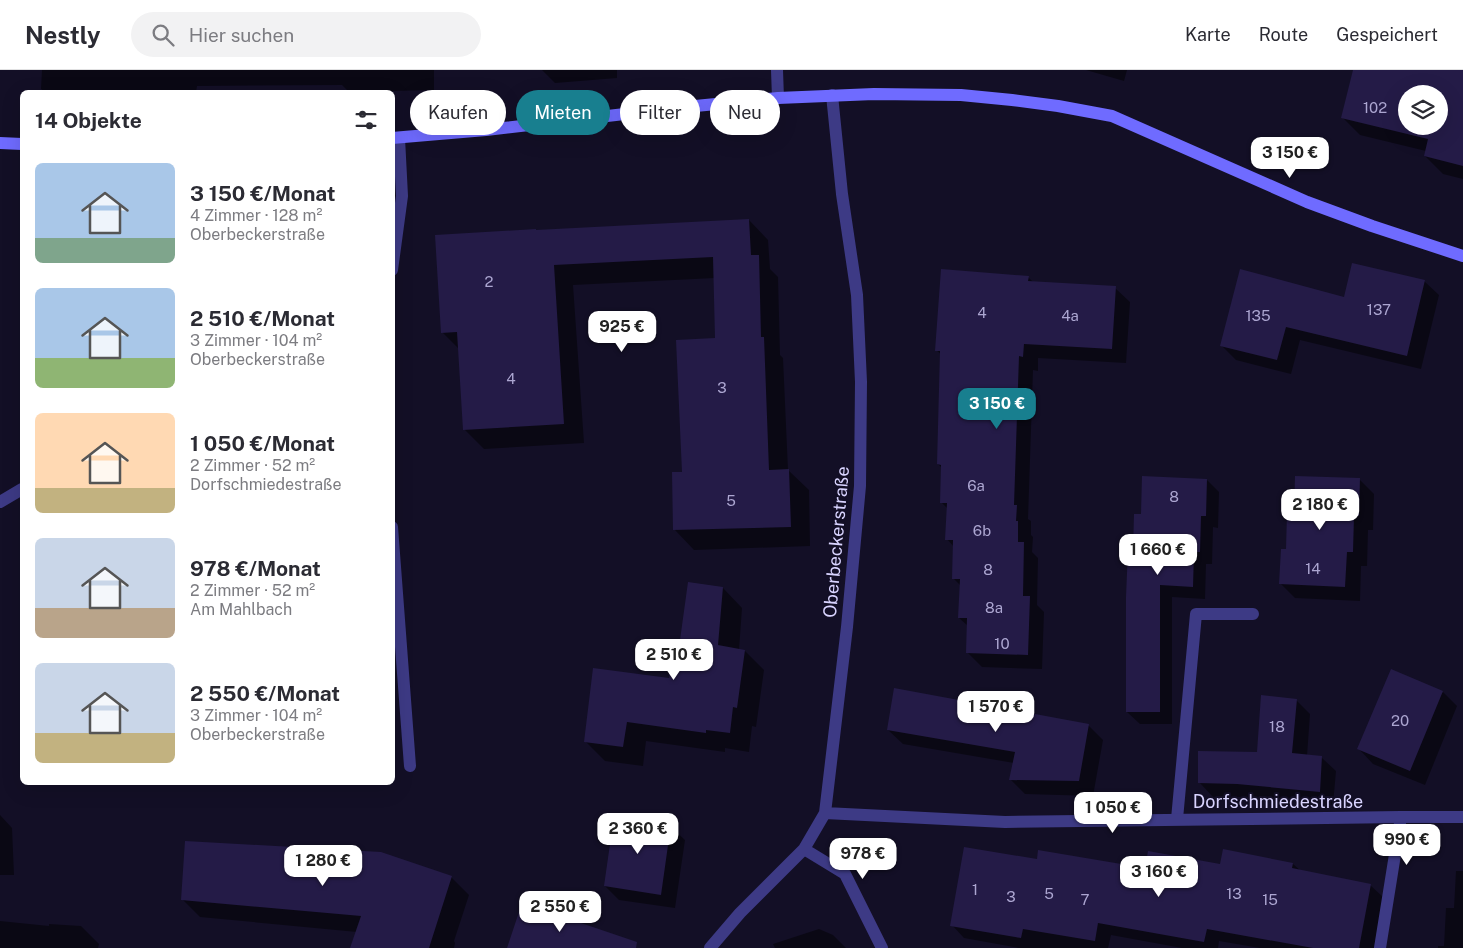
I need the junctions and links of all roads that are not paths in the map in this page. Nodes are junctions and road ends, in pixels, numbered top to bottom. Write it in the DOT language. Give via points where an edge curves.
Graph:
graph roads {
  1 [pos="777,70"];
  2 [pos="778,90"];
  3 [pos="832,95"];
  4 [pos="780,98"];
  5 [pos="710,104"];
  6 [pos="396,138"];
  7 [pos="0,143"];
  8 [pos="20,144"];
  9 [pos="395,248"];
  10 [pos="1463,256"];
  11 [pos="20,490"];
  12 [pos="0,502"];
  13 [pos="395,567"];
  14 [pos="1253,614"];
  15 [pos="410,766"];
  16 [pos="825,813"];
  17 [pos="1401,817"];
  18 [pos="1463,817"];
  19 [pos="1177,819"];
  20 [pos="804,849"];
  21 [pos="710,948"];
  22 [pos="882,948"];
  23 [pos="1380,948"];
  1 -- 2 [label="street"];
  3 -- 4 [label="main road"];
  3 -- 10 [label="main road" via="961,95 1112,116 1307,202"];
  3 -- 16 [label="street, Oberbeckerstraße" via="857,295 861,448 860,486"];
  5 -- 6 [label="main road"];
  6 -- 9 [label="street" via="402,196"];
  7 -- 8 [label="main road"];
  11 -- 12 [label="street"];
  13 -- 15 [label="street"];
  14 -- 19 [label="street" via="1196,614"];
  16 -- 19 [label="street, Dorfschmiedestraße" via="1005,822"];
  16 -- 20 [label="street, Oberbeckerstraße"];
  17 -- 18 [label="street, Dorfschmiedestraße"];
  17 -- 19 [label="street, Dorfschmiedestraße"];
  17 -- 23 [label="street"];
  20 -- 21 [label="street, Oberbeckerstraße" via="740,912"];
  20 -- 22 [label="street" via="845,874"];
}
